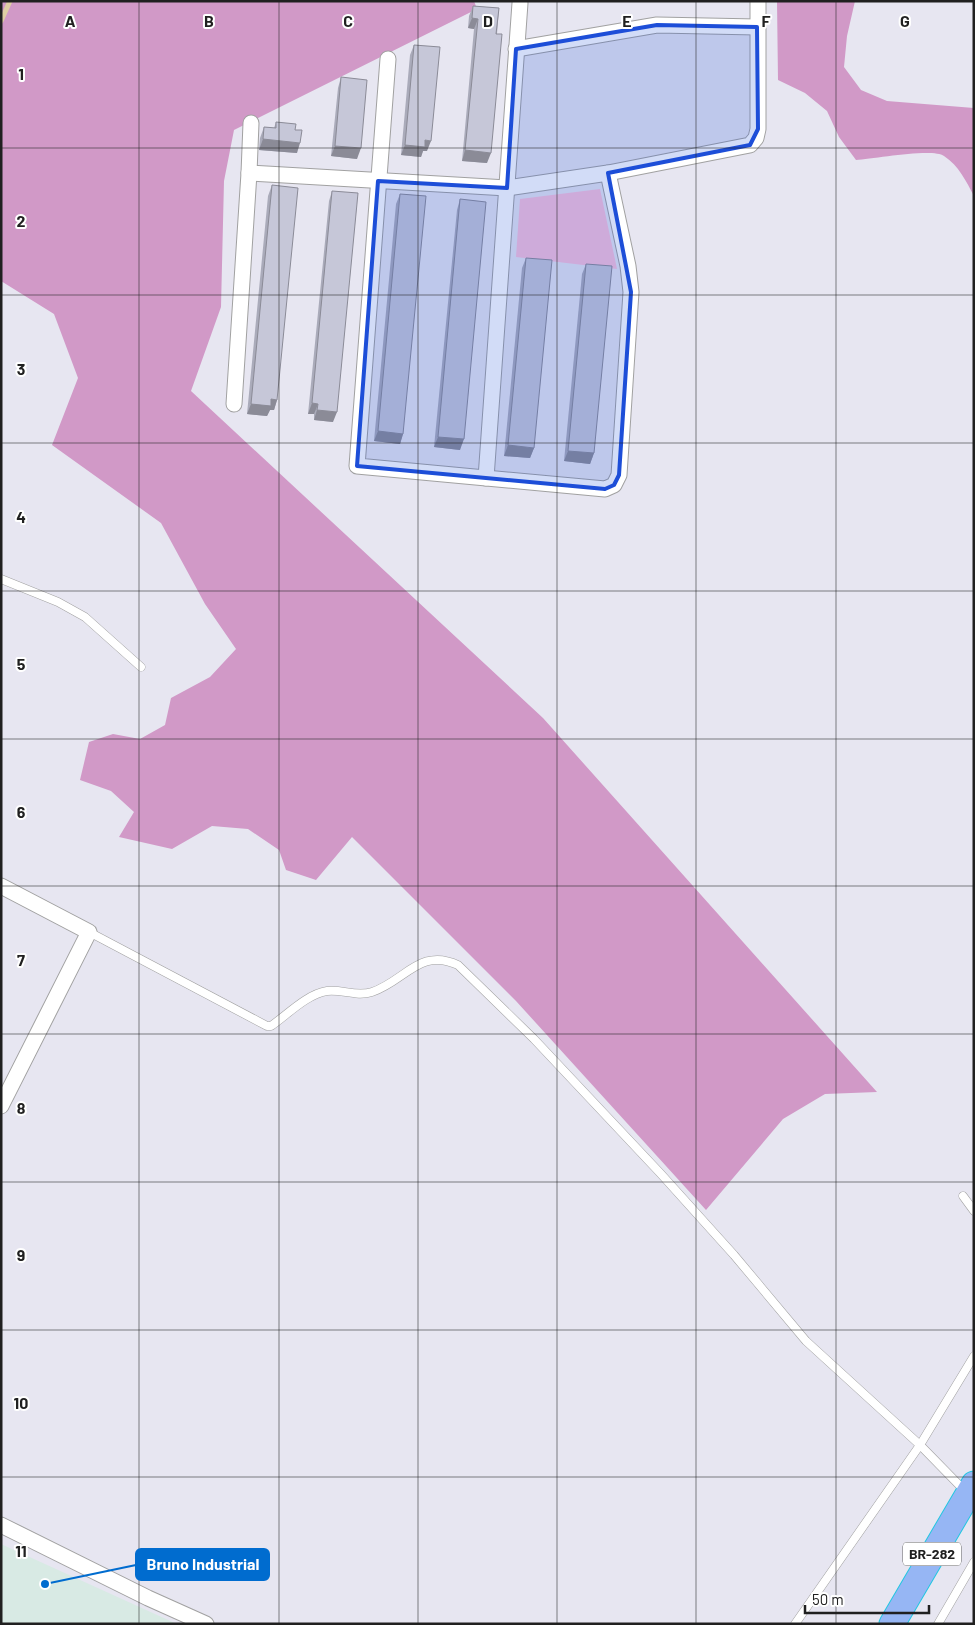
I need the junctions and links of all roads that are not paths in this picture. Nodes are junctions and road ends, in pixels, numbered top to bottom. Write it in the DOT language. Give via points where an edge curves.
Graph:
graph roads {
  1 [pos="758,1"];
  2 [pos="520,3"];
  3 [pos="757,26"];
  4 [pos="516,49"];
  5 [pos="388,59"];
  6 [pos="251,123"];
  7 [pos="249,173"];
  8 [pos="608,173"];
  9 [pos="378,181"];
  10 [pos="506,188"];
  11 [pos="234,404"];
  12 [pos="486,478"];
  13 [pos="1,579"];
  14 [pos="141,667"];
  15 [pos="1,886"];
  16 [pos="89,932"];
  17 [pos="1,1106"];
  18 [pos="963,1196"];
  19 [pos="974,1212"];
  20 [pos="974,1356"];
  21 [pos="920,1445"];
  22 [pos="972,1491"];
  23 [pos="1,1525"];
  24 [pos="974,1562"];
  25 [pos="206,1624"];
  26 [pos="795,1624"];
  27 [pos="892,1624"];
  28 [pos="938,1624"];
  1 -- 3 [label="street"];
  2 -- 4 [label="street"];
  3 -- 4 [label="street" via="657,25"];
  3 -- 8 [label="street" via="758,129 750,145"];
  4 -- 10 [label="street"];
  5 -- 9 [label="street"];
  6 -- 7 [label="street"];
  7 -- 9 [label="street"];
  7 -- 11 [label="street"];
  8 -- 10 [label="street"];
  8 -- 12 [label="street" via="631,292 619,475 614,484 605,488"];
  9 -- 10 [label="street"];
  9 -- 12 [label="street" via="357,466"];
  10 -- 12 [label="street"];
  13 -- 14 [label="lane" via="86,616"];
  15 -- 16 [label="street"];
  16 -- 17 [label="street"];
  16 -- 21 [label="lane" via="267,1026 272,1026 320,993 336,991 353,995 374,992 432,959 448,960 458,965 534,1039 661,1174 806,1341"];
  18 -- 19 [label="lane"];
  20 -- 21 [label="lane"];
  21 -- 22 [label="lane"];
  21 -- 26 [label="lane"];
  22 -- 27 [label="highway, BR-282"];
  23 -- 25 [label="street"];
  24 -- 28 [label="lane"];
}
